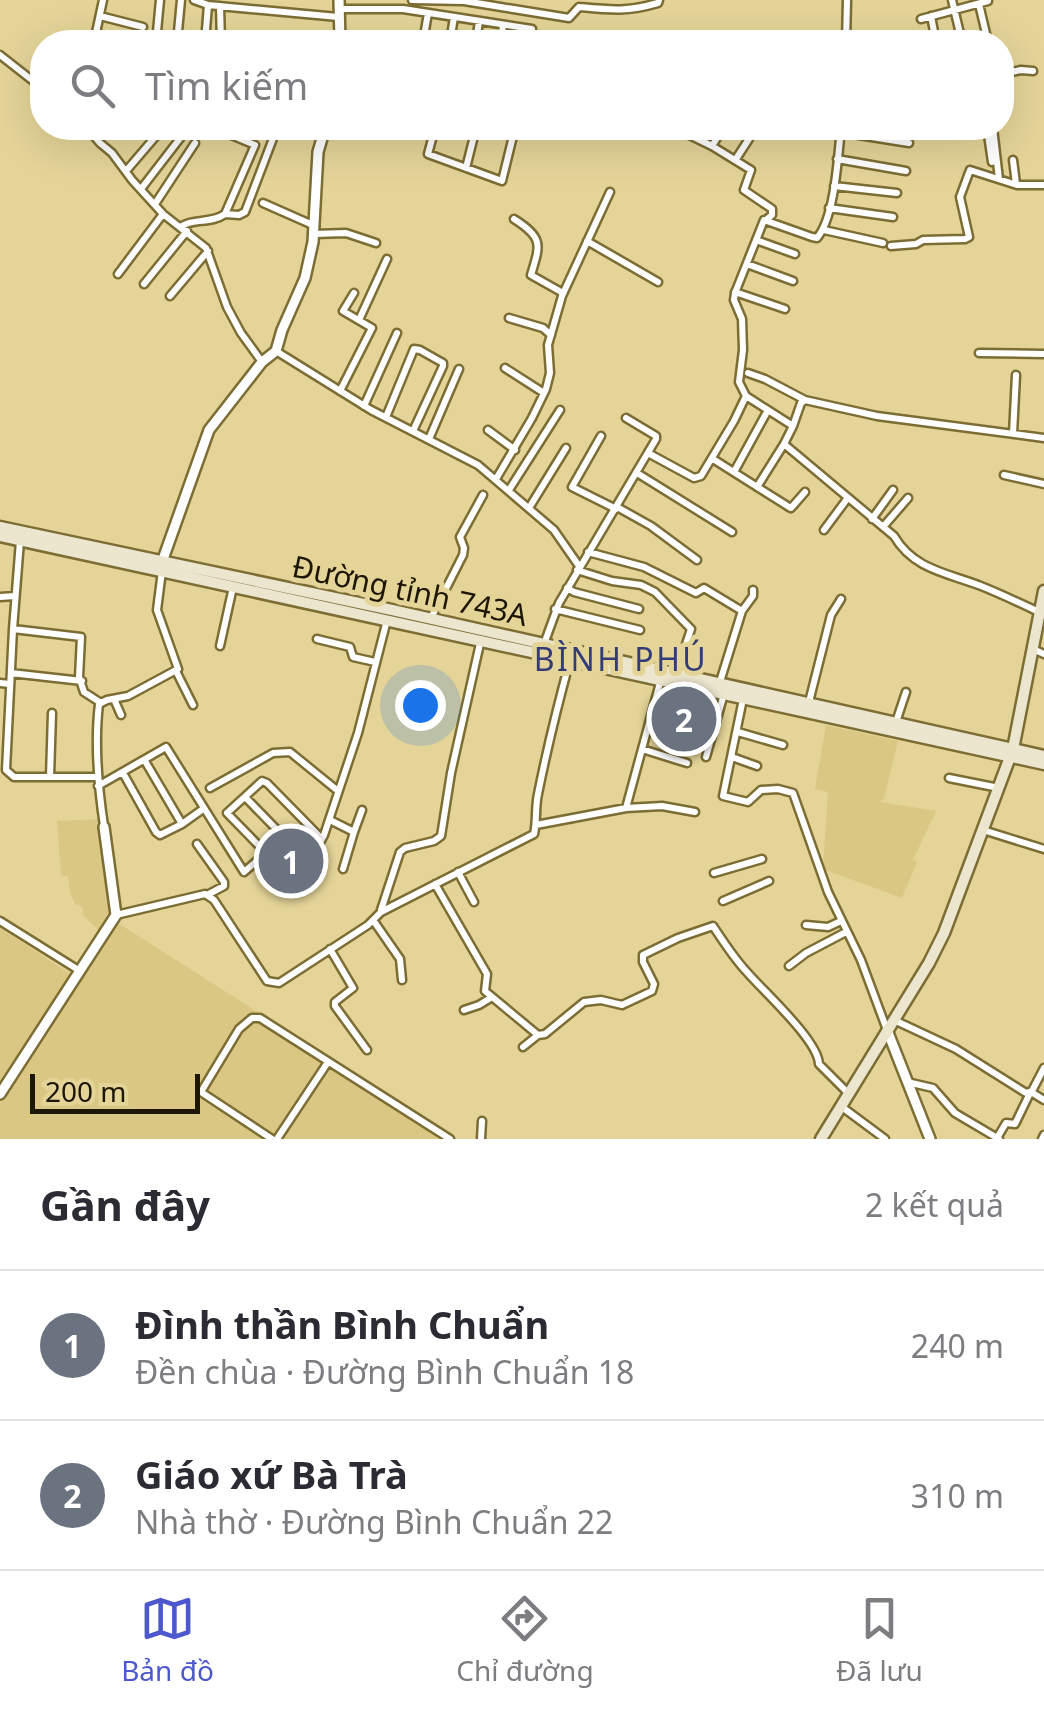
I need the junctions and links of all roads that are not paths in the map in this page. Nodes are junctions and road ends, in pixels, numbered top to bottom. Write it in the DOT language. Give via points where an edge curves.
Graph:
graph roads {
  1 [pos="103,0"];
  2 [pos="160,0"];
  3 [pos="180,0"];
  4 [pos="285,0"];
  5 [pos="412,0"];
  6 [pos="659,0"];
  7 [pos="847,0"];
  8 [pos="952,0"];
  9 [pos="988,1"];
  10 [pos="201,2"];
  11 [pos="978,4"];
  12 [pos="220,6"];
  13 [pos="339,8"];
  14 [pos="954,10"];
  15 [pos="282,13"];
  16 [pos="428,13"];
  17 [pos="100,16"];
  18 [pos="931,16"];
  19 [pos="454,17"];
  20 [pos="921,19"];
  21 [pos="479,21"];
  22 [pos="503,25"];
  23 [pos="143,27"];
  24 [pos="97,30"];
  25 [pos="157,30"];
  26 [pos="178,30"];
  27 [pos="204,30"];
  28 [pos="221,30"];
  29 [pos="425,30"];
  30 [pos="452,30"];
  31 [pos="478,30"];
  32 [pos="502,30"];
  33 [pos="532,30"];
  34 [pos="846,30"];
  35 [pos="934,30"];
  36 [pos="959,30"];
  37 [pos="985,30"];
  38 [pos="0,56"];
  39 [pos="1033,71"];
  40 [pos="1014,72"];
  41 [pos="30,79"];
  42 [pos="99,140"];
  43 [pos="152,140"];
  44 [pos="179,140"];
  45 [pos="243,140"];
  46 [pos="274,140"];
  47 [pos="321,140"];
  48 [pos="432,140"];
  49 [pos="473,140"];
  50 [pos="512,140"];
  51 [pos="702,140"];
  52 [pos="716,140"];
  53 [pos="748,140"];
  54 [pos="840,140"];
  55 [pos="893,140"];
  56 [pos="991,140"];
  57 [pos="195,142"];
  58 [pos="908,143"];
  59 [pos="712,146"];
  60 [pos="736,159"];
  61 [pos="838,160"];
  62 [pos="1014,160"];
  63 [pos="466,168"];
  64 [pos="126,170"];
  65 [pos="906,170"];
  66 [pos="996,178"];
  67 [pos="1016,185"];
  68 [pos="1044,185"];
  69 [pos="834,186"];
  70 [pos="140,189"];
  71 [pos="610,192"];
  72 [pos="898,193"];
  73 [pos="264,203"];
  74 [pos="154,204"];
  75 [pos="829,208"];
  76 [pos="163,214"];
  77 [pos="224,214"];
  78 [pos="892,217"];
  79 [pos="514,219"];
  80 [pos="766,220"];
  81 [pos="184,228"];
  82 [pos="314,230"];
  83 [pos="824,230"];
  84 [pos="756,240"];
  85 [pos="587,241"];
  86 [pos="376,243"];
  87 [pos="208,251"];
  88 [pos="794,254"];
  89 [pos="387,259"];
  90 [pos="746,264"];
  91 [pos="118,274"];
  92 [pos="792,281"];
  93 [pos="658,282"];
  94 [pos="144,284"];
  95 [pos="354,292"];
  96 [pos="735,292"];
  97 [pos="564,293"];
  98 [pos="170,296"];
  99 [pos="785,308"];
  100 [pos="508,318"];
  101 [pos="359,320"];
  102 [pos="396,333"];
  103 [pos="551,335"];
  104 [pos="276,351"];
  105 [pos="979,353"];
  106 [pos="1044,354"];
  107 [pos="262,362"];
  108 [pos="505,368"];
  109 [pos="459,369"];
  110 [pos="748,373"];
  111 [pos="1016,375"];
  112 [pos="340,390"];
  113 [pos="544,393"];
  114 [pos="746,396"];
  115 [pos="805,400"];
  116 [pos="364,406"];
  117 [pos="560,410"];
  118 [pos="768,410"];
  119 [pos="386,418"];
  120 [pos="626,418"];
  121 [pos="793,426"];
  122 [pos="488,430"];
  123 [pos="413,431"];
  124 [pos="1013,434"];
  125 [pos="600,436"];
  126 [pos="1044,438"];
  127 [pos="430,439"];
  128 [pos="784,444"];
  129 [pos="566,448"];
  130 [pos="515,450"];
  131 [pos="648,453"];
  132 [pos="712,459"];
  133 [pos="734,472"];
  134 [pos="637,473"];
  135 [pos="1004,475"];
  136 [pos="496,479"];
  137 [pos="1044,484"];
  138 [pos="757,488"];
  139 [pos="509,490"];
  140 [pos="892,490"];
  141 [pos="805,492"];
  142 [pos="484,495"];
  143 [pos="848,498"];
  144 [pos="908,498"];
  145 [pos="530,508"];
  146 [pos="616,508"];
  147 [pos="872,518"];
  148 [pos="0,527"];
  149 [pos="883,527"];
  150 [pos="824,530"];
  151 [pos="732,532"];
  152 [pos="0,536"];
  153 [pos="20,540"];
  154 [pos="36,540"];
  155 [pos="588,552"];
  156 [pos="697,560"];
  157 [pos="162,566"];
  158 [pos="578,568"];
  159 [pos="233,585"];
  160 [pos="567,588"];
  161 [pos="753,590"];
  162 [pos="1044,591"];
  163 [pos="15,596"];
  164 [pos="0,597"];
  165 [pos="840,599"];
  166 [pos="638,609"];
  167 [pos="556,610"];
  168 [pos="742,611"];
  169 [pos="1039,612"];
  170 [pos="390,614"];
  171 [pos="430,619"];
  172 [pos="13,629"];
  173 [pos="640,630"];
  174 [pos="317,639"];
  175 [pos="481,639"];
  176 [pos="544,644"];
  177 [pos="220,646"];
  178 [pos="1039,651"];
  179 [pos="570,659"];
  180 [pos="375,662"];
  181 [pos="176,671"];
  182 [pos="11,674"];
  183 [pos="676,675"];
  184 [pos="661,679"];
  185 [pos="82,681"];
  186 [pos="0,683"];
  187 [pos="10,684"];
  188 [pos="714,688"];
  189 [pos="906,692"];
  190 [pos="114,698"];
  191 [pos="743,699"];
  192 [pos="101,704"];
  193 [pos="808,704"];
  194 [pos="192,706"];
  195 [pos="52,714"];
  196 [pos="120,715"];
  197 [pos="895,723"];
  198 [pos="738,732"];
  199 [pos="784,745"];
  200 [pos="642,750"];
  201 [pos="1012,753"];
  202 [pos="1044,756"];
  203 [pos="706,757"];
  204 [pos="732,757"];
  205 [pos="144,760"];
  206 [pos="686,762"];
  207 [pos="1044,764"];
  208 [pos="757,766"];
  209 [pos="123,773"];
  210 [pos="50,778"];
  211 [pos="949,778"];
  212 [pos="98,782"];
  213 [pos="210,788"];
  214 [pos="998,788"];
  215 [pos="338,792"];
  216 [pos="245,797"];
  217 [pos="626,808"];
  218 [pos="203,810"];
  219 [pos="362,810"];
  220 [pos="695,812"];
  221 [pos="330,820"];
  222 [pos="182,824"];
  223 [pos="104,826"];
  224 [pos="536,826"];
  225 [pos="983,830"];
  226 [pos="354,832"];
  227 [pos="284,836"];
  228 [pos="322,838"];
  229 [pos="197,844"];
  230 [pos="317,848"];
  231 [pos="1044,849"];
  232 [pos="762,858"];
  233 [pos="343,869"];
  234 [pos="458,872"];
  235 [pos="714,873"];
  236 [pos="769,881"];
  237 [pos="434,884"];
  238 [pos="207,895"];
  239 [pos="723,900"];
  240 [pos="474,902"];
  241 [pos="381,912"];
  242 [pos="116,915"];
  243 [pos="0,920"];
  244 [pos="374,920"];
  245 [pos="841,921"];
  246 [pos="806,925"];
  247 [pos="846,932"];
  248 [pos="330,949"];
  249 [pos="789,966"];
  250 [pos="80,971"];
  251 [pos="402,980"];
  252 [pos="492,997"];
  253 [pos="464,1010"];
  254 [pos="890,1025"];
  255 [pos="538,1034"];
  256 [pos="523,1047"];
  257 [pos="367,1050"];
  258 [pos="328,1062"];
  259 [pos="1044,1068"];
  260 [pos="907,1082"];
  261 [pos="1030,1092"];
  262 [pos="0,1094"];
  263 [pos="850,1095"];
  264 [pos="1044,1100"];
  265 [pos="842,1107"];
  266 [pos="482,1121"];
  267 [pos="274,1139"];
  268 [pos="450,1139"];
  269 [pos="481,1139"];
  270 [pos="821,1139"];
  271 [pos="885,1139"];
  272 [pos="930,1139"];
  273 [pos="997,1139"];
  1 -- 17 [label="street"];
  2 -- 25 [label="street"];
  3 -- 26 [label="street"];
  4 -- 15 [label="street"];
  5 -- 6 [label="street" via="568,18 579,7 616,12"];
  7 -- 34 [label="street"];
  8 -- 14 [label="street"];
  9 -- 11 [label="street"];
  10 -- 12 [label="street"];
  10 -- 27 [label="street"];
  11 -- 14 [label="street"];
  11 -- 37 [label="street"];
  12 -- 15 [label="street"];
  12 -- 28 [label="street"];
  13 -- 15 [label="street"];
  13 -- 16 [label="street"];
  14 -- 18 [label="street"];
  14 -- 36 [label="street"];
  16 -- 19 [label="street"];
  16 -- 29 [label="street"];
  17 -- 23 [label="street"];
  17 -- 24 [label="street"];
  18 -- 20 [label="street"];
  18 -- 35 [label="street"];
  19 -- 21 [label="street"];
  19 -- 30 [label="street"];
  21 -- 22 [label="street"];
  21 -- 31 [label="street"];
  22 -- 32 [label="street"];
  22 -- 33 [label="street"];
  38 -- 41 [label="street"];
  39 -- 40 [label="street"];
  42 -- 64 [label="street"];
  43 -- 64 [label="street"];
  44 -- 70 [label="street"];
  45 -- 77 [label="street" via="255,145"];
  46 -- 77 [label="street" via="245,212"];
  47 -- 82 [label="street"];
  48 -- 63 [label="street" via="428,154"];
  49 -- 63 [label="street"];
  50 -- 63 [label="street" via="502,181"];
  51 -- 59 [label="street"];
  52 -- 59 [label="street"];
  53 -- 60 [label="street"];
  54 -- 61 [label="street"];
  55 -- 58 [label="street"];
  56 -- 66 [label="street"];
  57 -- 74 [label="street"];
  59 -- 60 [label="street"];
  60 -- 80 [label="street" via="751,170 744,190 772,209"];
  61 -- 65 [label="street"];
  61 -- 69 [label="street"];
  62 -- 67 [label="street"];
  64 -- 70 [label="street"];
  66 -- 67 [label="street"];
  66 -- 83 [label="street" via="968,172 960,197 966,239 887,244"];
  67 -- 68 [label="street"];
  69 -- 72 [label="street"];
  69 -- 75 [label="street"];
  70 -- 74 [label="street"];
  71 -- 85 [label="street"];
  73 -- 82 [label="street"];
  74 -- 76 [label="street"];
  75 -- 78 [label="street"];
  75 -- 83 [label="street"];
  76 -- 81 [label="street"];
  76 -- 91 [label="street"];
  77 -- 81 [label="street" via="186,222"];
  79 -- 97 [label="street" via="539,244 531,275"];
  80 -- 83 [label="street" via="812,238"];
  80 -- 84 [label="street"];
  81 -- 87 [label="street"];
  81 -- 94 [label="street"];
  82 -- 86 [label="street"];
  82 -- 104 [label="street" via="305,278"];
  84 -- 88 [label="street"];
  84 -- 90 [label="street"];
  85 -- 93 [label="street"];
  85 -- 97 [label="street"];
  87 -- 98 [label="street"];
  87 -- 107 [label="street" via="227,306"];
  89 -- 101 [label="street"];
  90 -- 92 [label="street"];
  90 -- 96 [label="street"];
  95 -- 101 [label="street" via="343,311"];
  96 -- 99 [label="street"];
  96 -- 114 [label="street" via="742,319 739,382"];
  97 -- 103 [label="street"];
  100 -- 103 [label="street"];
  101 -- 112 [label="street" via="372,328"];
  102 -- 116 [label="street"];
  103 -- 113 [label="street"];
  104 -- 107 [label="street"];
  104 -- 112 [label="street"];
  105 -- 106 [label="street"];
  107 -- 157 [label="street" via="210,430"];
  108 -- 113 [label="street"];
  109 -- 127 [label="street"];
  110 -- 115 [label="street"];
  111 -- 124 [label="street"];
  112 -- 116 [label="street"];
  113 -- 130 [label="street"];
  114 -- 118 [label="street"];
  114 -- 132 [label="street"];
  115 -- 121 [label="street"];
  115 -- 124 [label="street"];
  116 -- 119 [label="street"];
  117 -- 139 [label="street"];
  118 -- 121 [label="street"];
  118 -- 133 [label="street"];
  119 -- 123 [label="street"];
  119 -- 123 [label="street" via="414,349 420,350 443,366"];
  120 -- 131 [label="street" via="656,436"];
  121 -- 128 [label="street"];
  122 -- 130 [label="street"];
  123 -- 127 [label="street"];
  124 -- 126 [label="street"];
  125 -- 146 [label="street" via="572,487"];
  127 -- 136 [label="street"];
  128 -- 138 [label="street"];
  128 -- 143 [label="street"];
  129 -- 145 [label="street"];
  130 -- 136 [label="street"];
  131 -- 132 [label="street" via="694,478"];
  131 -- 134 [label="street"];
  132 -- 133 [label="street"];
  133 -- 138 [label="street"];
  134 -- 146 [label="street"];
  134 -- 151 [label="street"];
  135 -- 137 [label="street"];
  136 -- 139 [label="street"];
  138 -- 141 [label="street" via="791,508"];
  139 -- 145 [label="street"];
  140 -- 147 [label="street"];
  142 -- 171 [label="street" via="460,537 464,553"];
  143 -- 147 [label="street"];
  143 -- 150 [label="street"];
  144 -- 149 [label="street"];
  145 -- 158 [label="street"];
  146 -- 155 [label="street"];
  146 -- 156 [label="street"];
  147 -- 149 [label="street"];
  148 -- 154 [label="main road, Đường tỉnh 743A"];
  149 -- 169 [label="street" via="919,563"];
  152 -- 153 [label="main road, Đường tỉnh 743A"];
  153 -- 154 [label="main road, Đường tỉnh 743A"];
  153 -- 163 [label="street"];
  154 -- 157 [label="main road, Đường tỉnh 743A"];
  155 -- 158 [label="street"];
  155 -- 168 [label="street" via="644,567 696,593 702,588"];
  157 -- 159 [label="main road, Đường tỉnh 743A"];
  157 -- 170 [label="main road, Đường tỉnh 743A"];
  157 -- 181 [label="street" via="156,610"];
  158 -- 160 [label="street"];
  158 -- 183 [label="street" via="641,585 683,620 691,629"];
  159 -- 170 [label="main road, Đường tỉnh 743A"];
  159 -- 177 [label="street"];
  160 -- 166 [label="street"];
  160 -- 167 [label="street"];
  161 -- 168 [label="street"];
  162 -- 169 [label="main road"];
  163 -- 164 [label="street"];
  163 -- 172 [label="street"];
  165 -- 193 [label="street"];
  167 -- 173 [label="street"];
  167 -- 176 [label="street"];
  168 -- 188 [label="street"];
  169 -- 178 [label="main road"];
  170 -- 171 [label="main road, Đường tỉnh 743A"];
  170 -- 175 [label="main road, Đường tỉnh 743A"];
  170 -- 180 [label="street"];
  171 -- 176 [label="main road, Đường tỉnh 743A"];
  172 -- 182 [label="street"];
  172 -- 185 [label="street" via="82,636"];
  174 -- 180 [label="street"];
  175 -- 179 [label="main road, Đường tỉnh 743A"];
  175 -- 241 [label="street" via="443,832 434,842 400,852"];
  176 -- 183 [label="main road, Đường tỉnh 743A"];
  178 -- 201 [label="main road"];
  179 -- 184 [label="main road, Đường tỉnh 743A"];
  179 -- 224 [label="street"];
  180 -- 215 [label="street"];
  181 -- 190 [label="street"];
  181 -- 194 [label="street"];
  182 -- 185 [label="street"];
  182 -- 187 [label="street"];
  183 -- 188 [label="main road, Đường tỉnh 743A"];
  184 -- 188 [label="main road, Đường tỉnh 743A"];
  184 -- 200 [label="street"];
  185 -- 192 [label="street" via="84,692"];
  186 -- 187 [label="street"];
  187 -- 210 [label="street" via="6,770 14,777"];
  188 -- 191 [label="main road, Đường tỉnh 743A"];
  188 -- 193 [label="main road, Đường tỉnh 743A"];
  188 -- 203 [label="street"];
  189 -- 197 [label="street"];
  190 -- 192 [label="street"];
  190 -- 196 [label="street"];
  191 -- 198 [label="street"];
  191 -- 201 [label="main road, Đường tỉnh 743A"];
  192 -- 212 [label="street"];
  193 -- 197 [label="main road, Đường tỉnh 743A"];
  195 -- 210 [label="street"];
  197 -- 201 [label="main road, Đường tỉnh 743A"];
  198 -- 199 [label="street"];
  198 -- 204 [label="street"];
  200 -- 206 [label="street"];
  200 -- 217 [label="street"];
  201 -- 202 [label="main road, Đường tỉnh 743A"];
  201 -- 207 [label="main road, Đường tỉnh 743A"];
  201 -- 214 [label="main road"];
  204 -- 208 [label="street"];
  204 -- 245 [label="street" via="723,796 748,802 761,790 793,793"];
  205 -- 209 [label="street"];
  205 -- 218 [label="street" via="166,748"];
  205 -- 222 [label="street"];
  209 -- 212 [label="street"];
  209 -- 222 [label="street" via="160,835"];
  210 -- 212 [label="street"];
  211 -- 214 [label="street"];
  212 -- 223 [label="street"];
  213 -- 215 [label="street" via="273,754 290,752"];
  214 -- 225 [label="main road"];
  215 -- 221 [label="street"];
  216 -- 218 [label="street" via="227,813 266,853 244,872"];
  216 -- 227 [label="street"];
  216 -- 228 [label="street" via="264,781"];
  217 -- 220 [label="street"];
  217 -- 224 [label="street"];
  218 -- 222 [label="street"];
  219 -- 226 [label="street"];
  221 -- 226 [label="street"];
  221 -- 228 [label="street"];
  223 -- 242 [label="street"];
  224 -- 234 [label="street" via="529,838"];
  225 -- 231 [label="street"];
  225 -- 254 [label="main road" via="944,933"];
  226 -- 233 [label="street"];
  228 -- 230 [label="street"];
  229 -- 238 [label="street" via="224,882"];
  232 -- 235 [label="street"];
  234 -- 237 [label="street"];
  234 -- 240 [label="street"];
  236 -- 239 [label="street"];
  237 -- 241 [label="street"];
  237 -- 252 [label="street" via="487,974 485,992"];
  238 -- 242 [label="street"];
  238 -- 248 [label="street" via="272,983"];
  241 -- 244 [label="street"];
  242 -- 250 [label="street"];
  243 -- 250 [label="street"];
  244 -- 248 [label="street"];
  244 -- 251 [label="street" via="400,960"];
  245 -- 246 [label="street"];
  245 -- 247 [label="street"];
  247 -- 249 [label="street"];
  247 -- 254 [label="street"];
  248 -- 257 [label="street" via="353,987 334,1006"];
  250 -- 262 [label="street"];
  252 -- 253 [label="street"];
  252 -- 255 [label="street"];
  254 -- 260 [label="street"];
  254 -- 261 [label="street" via="956,1049"];
  254 -- 263 [label="main road"];
  255 -- 256 [label="street"];
  255 -- 263 [label="street" via="584,1002 622,1005 652,991 643,954 712,926"];
  258 -- 267 [label="street"];
  258 -- 267 [label="street" via="260,1018 248,1019 239,1030 201,1092"];
  258 -- 268 [label="street"];
  259 -- 261 [label="street"];
  260 -- 272 [label="street"];
  260 -- 273 [label="street" via="933,1088 955,1113"];
  261 -- 264 [label="street"];
  261 -- 273 [label="street" via="1015,1124 1006,1123"];
  263 -- 265 [label="main road"];
  265 -- 270 [label="main road"];
  265 -- 271 [label="street"];
  266 -- 269 [label="street"];
}
